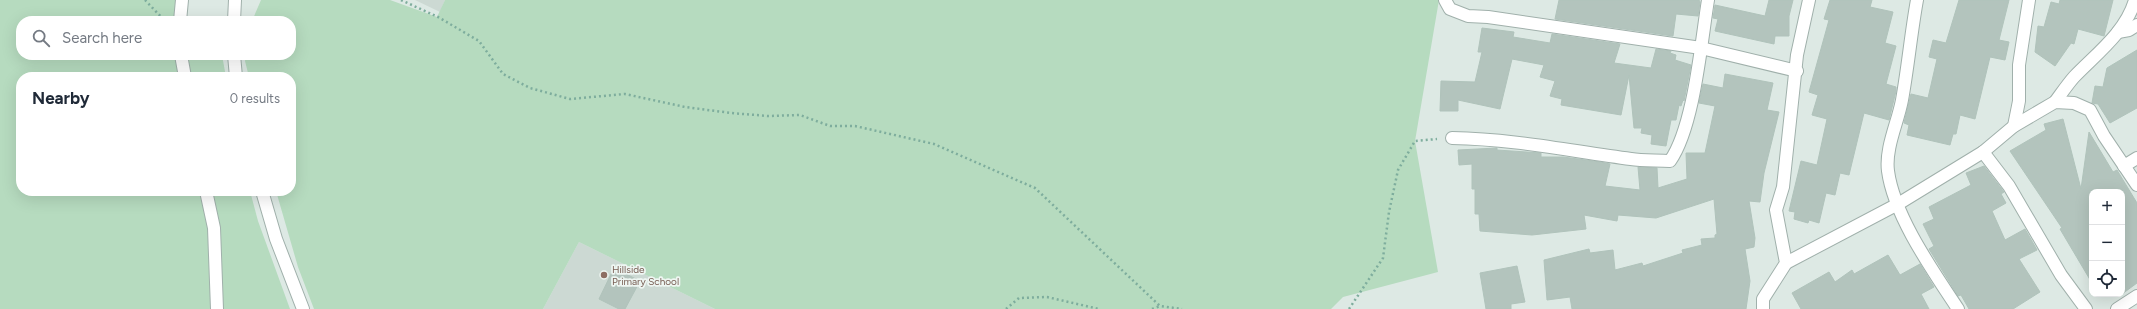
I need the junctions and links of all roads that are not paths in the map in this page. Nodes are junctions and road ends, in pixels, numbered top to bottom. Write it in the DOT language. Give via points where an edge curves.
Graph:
graph roads {
  1 [pos="182,0"];
  2 [pos="235,0"];
  3 [pos="1445,0"];
  4 [pos="1708,0"];
  5 [pos="1809,0"];
  6 [pos="1917,0"];
  7 [pos="2029,0"];
  8 [pos="2135,0"];
  9 [pos="180,16"];
  10 [pos="234,16"];
  11 [pos="2137,25"];
  12 [pos="2118,32"];
  13 [pos="1701,48"];
  14 [pos="182,60"];
  15 [pos="234,60"];
  16 [pos="1797,71"];
  17 [pos="184,72"];
  18 [pos="236,72"];
  19 [pos="2055,102"];
  20 [pos="2014,126"];
  21 [pos="1452,138"];
  22 [pos="1983,152"];
  23 [pos="2137,158"];
  24 [pos="2124,166"];
  25 [pos="2137,185"];
  26 [pos="207,196"];
  27 [pos="263,196"];
  28 [pos="1898,204"];
  29 [pos="1786,263"];
  30 [pos="2137,296"];
  31 [pos="217,309"];
  32 [pos="303,309"];
  33 [pos="1763,309"];
  34 [pos="1958,309"];
  35 [pos="2086,309"];
  36 [pos="2117,309"];
  1 -- 9 [label="street"];
  2 -- 10 [label="street"];
  3 -- 13 [label="street" via="1450,9 1468,16"];
  4 -- 13 [label="street"];
  5 -- 16 [label="street" via="1797,55"];
  6 -- 28 [label="street" via="1902,101 1890,148 1888,170"];
  7 -- 20 [label="street" via="2019,65 2019,101"];
  8 -- 12 [label="street"];
  11 -- 12 [label="street"];
  12 -- 19 [label="street" via="2073,78"];
  13 -- 16 [label="street"];
  13 -- 21 [label="street" via="1687,117 1678,149 1670,160 1632,160 1557,147 1489,139"];
  14 -- 17 [label="street"];
  15 -- 18 [label="street"];
  16 -- 29 [label="street" via="1783,187 1776,210"];
  19 -- 20 [label="street"];
  19 -- 24 [label="street" via="2074,103 2090,110"];
  20 -- 22 [label="street"];
  22 -- 28 [label="street"];
  22 -- 35 [label="street" via="2009,186 2061,275"];
  23 -- 24 [label="street"];
  24 -- 25 [label="street"];
  26 -- 31 [label="street" via="214,228"];
  27 -- 32 [label="street" via="276,238"];
  28 -- 29 [label="street"];
  28 -- 34 [label="street" via="1916,242"];
  29 -- 33 [label="street" via="1763,298"];
  30 -- 36 [label="street"];
}
